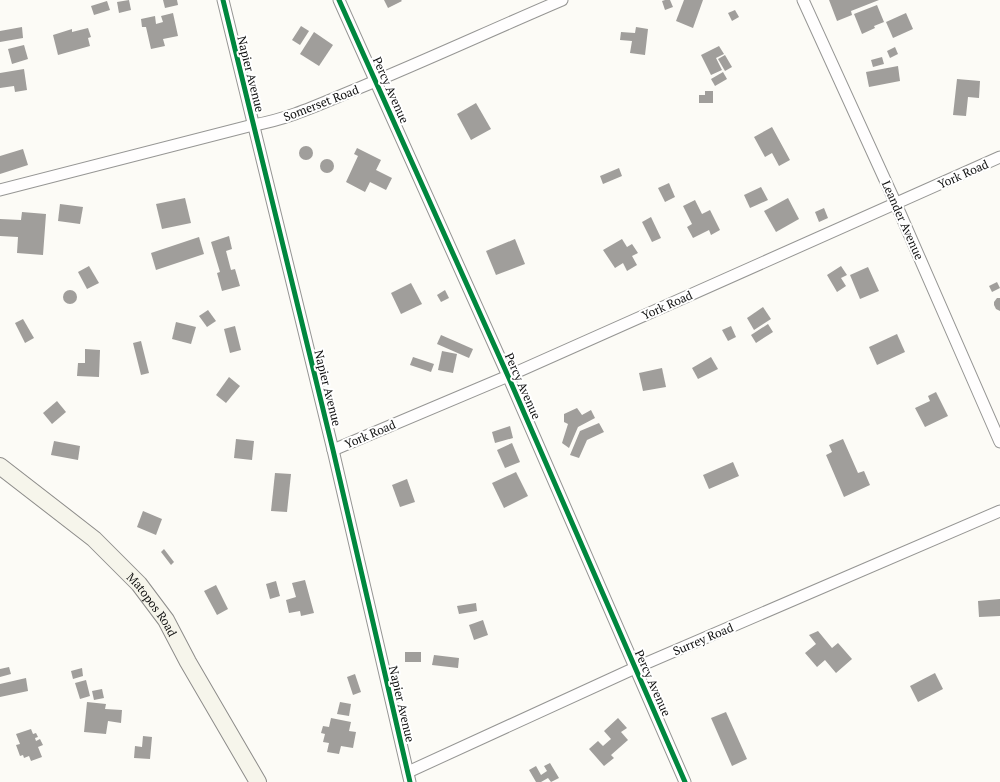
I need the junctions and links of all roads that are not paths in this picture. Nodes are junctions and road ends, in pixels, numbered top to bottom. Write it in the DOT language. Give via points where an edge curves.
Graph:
graph roads {
  1 [pos="223,0"];
  2 [pos="339,0"];
  3 [pos="562,0"];
  4 [pos="803,0"];
  5 [pos="376,81"];
  6 [pos="253,125"];
  7 [pos="1000,157"];
  8 [pos="0,190"];
  9 [pos="896,204"];
  10 [pos="508,376"];
  11 [pos="1000,442"];
  12 [pos="333,450"];
  13 [pos="0,466"];
  14 [pos="1000,512"];
  15 [pos="635,668"];
  16 [pos="409,777"];
  17 [pos="258,782"];
  18 [pos="685,782"];
  1 -- 6 [label="street, Napier Avenue"];
  2 -- 5 [label="street, Percy Avenue"];
  3 -- 5 [label="street, Somerset Road"];
  4 -- 9 [label="street, Leander Avenue"];
  5 -- 6 [label="street, Somerset Road" via="284,118"];
  5 -- 10 [label="street, Percy Avenue"];
  6 -- 8 [label="street, Somerset Road"];
  6 -- 12 [label="street, Napier Avenue"];
  7 -- 9 [label="street, York Road"];
  9 -- 10 [label="street, York Road"];
  9 -- 11 [label="street, Leander Avenue"];
  10 -- 12 [label="street, York Road"];
  10 -- 15 [label="street, Percy Avenue"];
  12 -- 16 [label="street, Napier Avenue"];
  13 -- 17 [label="main road, Matopos Road" via="94,539 139,584 166,620"];
  14 -- 15 [label="street, Surrey Road"];
  15 -- 16 [label="street, Surrey Road"];
  15 -- 18 [label="street, Percy Avenue"];
}
